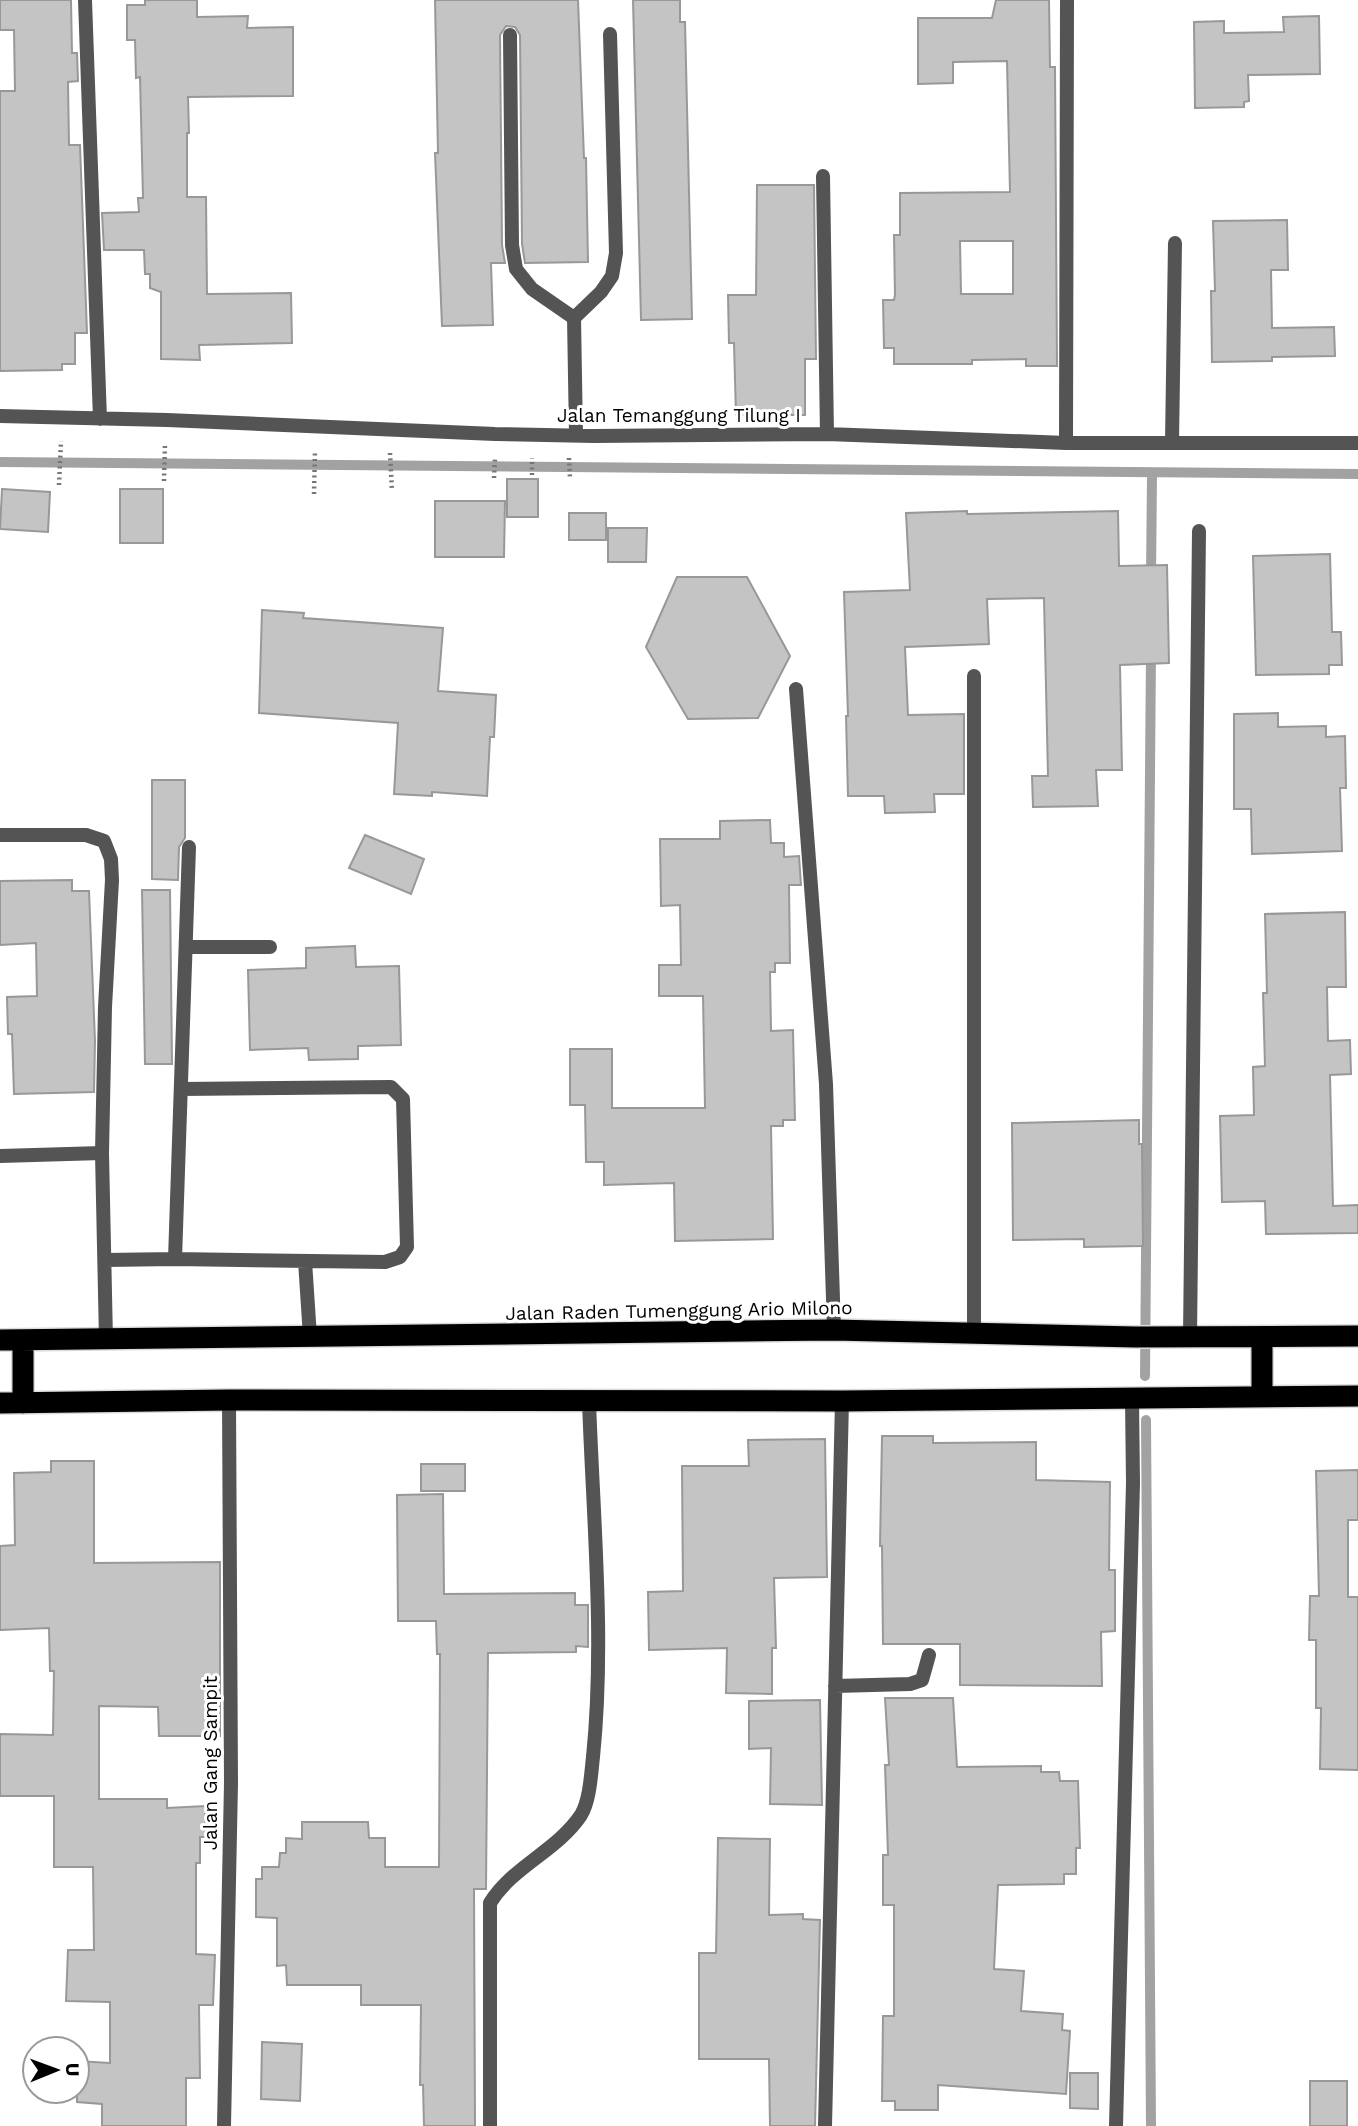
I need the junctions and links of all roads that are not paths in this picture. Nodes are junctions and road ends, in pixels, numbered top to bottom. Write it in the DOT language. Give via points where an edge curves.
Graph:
graph roads {
  1 [pos="85,0"];
  2 [pos="1067,0"];
  3 [pos="610,34"];
  4 [pos="510,35"];
  5 [pos="823,176"];
  6 [pos="1175,243"];
  7 [pos="574,318"];
  8 [pos="0,415"];
  9 [pos="100,419"];
  10 [pos="827,434"];
  11 [pos="576,435"];
  12 [pos="1066,443"];
  13 [pos="1172,443"];
  14 [pos="1358,443"];
  15 [pos="1199,531"];
  16 [pos="974,676"];
  17 [pos="796,689"];
  18 [pos="0,835"];
  19 [pos="189,847"];
  20 [pos="186,947"];
  21 [pos="270,947"];
  22 [pos="181,1088"];
  23 [pos="102,1153"];
  24 [pos="0,1156"];
  25 [pos="175,1259"];
  26 [pos="104,1260"];
  27 [pos="304,1261"];
  28 [pos="834,1330"];
  29 [pos="974,1335"];
  30 [pos="1358,1336"];
  31 [pos="310,1337"];
  32 [pos="1189,1337"];
  33 [pos="1262,1337"];
  34 [pos="0,1340"];
  35 [pos="23,1340"];
  36 [pos="106,1340"];
  37 [pos="1358,1396"];
  38 [pos="1262,1397"];
  39 [pos="1141,1398"];
  40 [pos="229,1400"];
  41 [pos="589,1401"];
  42 [pos="842,1401"];
  43 [pos="0,1403"];
  44 [pos="23,1403"];
  45 [pos="929,1655"];
  46 [pos="835,1686"];
  47 [pos="224,2126"];
  48 [pos="490,2126"];
  49 [pos="825,2126"];
  50 [pos="1116,2126"];
  1 -- 9 [label="street"];
  2 -- 12 [label="street"];
  3 -- 7 [label="street" via="616,253 612,276"];
  4 -- 7 [label="street" via="516,269 532,289"];
  5 -- 10 [label="street"];
  6 -- 13 [label="street"];
  7 -- 11 [label="street"];
  8 -- 9 [label="street, Jalan Temanggung Tilung I"];
  9 -- 11 [label="street, Jalan Temanggung Tilung I"];
  10 -- 11 [label="street, Jalan Temanggung Tilung I"];
  10 -- 12 [label="street, Jalan Temanggung Tilung I"];
  12 -- 13 [label="street, Jalan Temanggung Tilung I"];
  13 -- 14 [label="street, Jalan Temanggung Tilung I"];
  15 -- 32 [label="street"];
  16 -- 29 [label="street"];
  17 -- 28 [label="street" via="826,1084"];
  18 -- 23 [label="street" via="86,835 104,841 111,859"];
  19 -- 20 [label="street"];
  20 -- 21 [label="street"];
  20 -- 22 [label="street"];
  22 -- 25 [label="street"];
  22 -- 27 [label="street" via="391,1087 403,1099 407,1247 400,1257 385,1262"];
  23 -- 24 [label="street"];
  23 -- 26 [label="street"];
  25 -- 26 [label="street"];
  25 -- 27 [label="street"];
  26 -- 36 [label="street"];
  27 -- 31 [label="street"];
  28 -- 29 [label="highway, Jalan Raden Tumenggung Ario Milono"];
  28 -- 31 [label="highway, Jalan Raden Tumenggung Ario Milono"];
  29 -- 32 [label="highway, Jalan Raden Tumenggung Ario Milono"];
  30 -- 33 [label="highway, Jalan Raden Tumenggung Ario Milono"];
  31 -- 36 [label="highway, Jalan Raden Tumenggung Ario Milono"];
  32 -- 33 [label="highway, Jalan Raden Tumenggung Ario Milono"];
  33 -- 38 [label="highway"];
  34 -- 35 [label="highway, Jalan Raden Tumenggung Ario Milono"];
  35 -- 36 [label="highway, Jalan Raden Tumenggung Ario Milono"];
  35 -- 44 [label="highway"];
  37 -- 38 [label="highway"];
  38 -- 39 [label="highway"];
  39 -- 42 [label="highway"];
  39 -- 50 [label="street" via="1133,1483"];
  40 -- 41 [label="highway"];
  40 -- 44 [label="highway"];
  40 -- 47 [label="street, Jalan Gang Sampit" via="231,1783"];
  41 -- 42 [label="highway"];
  41 -- 48 [label="street" via="598,1663 591,1776 583,1812 560,1840 499,1888 490,1903"];
  42 -- 46 [label="street"];
  43 -- 44 [label="highway"];
  45 -- 46 [label="street" via="922,1680 910,1684"];
  46 -- 49 [label="street"];
}
